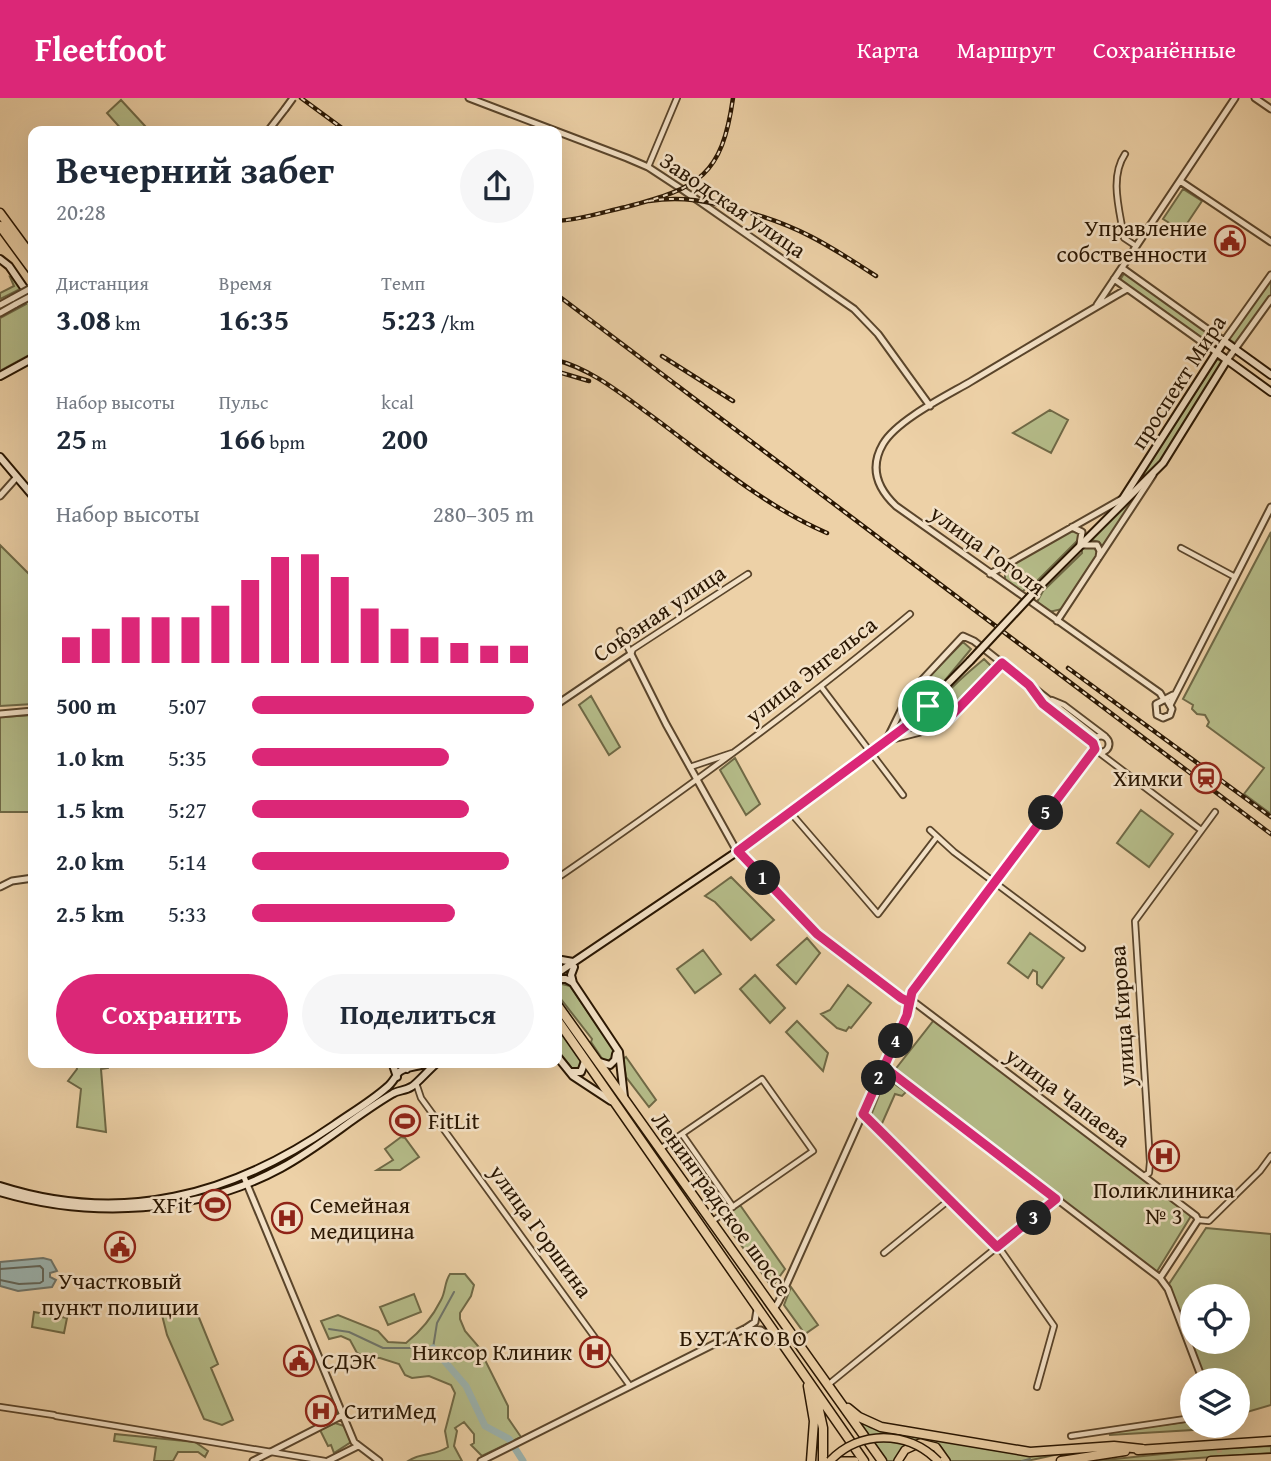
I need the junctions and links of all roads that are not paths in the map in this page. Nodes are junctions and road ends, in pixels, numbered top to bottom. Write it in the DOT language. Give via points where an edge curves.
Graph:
graph roads {
  1 [pos="293,98"];
  2 [pos="469,98"];
  3 [pos="677,98"];
  4 [pos="1235,98"];
  5 [pos="1255,98"];
  6 [pos="1271,109"];
  7 [pos="272,126"];
  8 [pos="542,126"];
  9 [pos="562,134"];
  10 [pos="1125,154"];
  11 [pos="648,167"];
  12 [pos="1180,181"];
  13 [pos="0,213"];
  14 [pos="0,226"];
  15 [pos="1271,242"];
  16 [pos="1136,246"];
  17 [pos="28,251"];
  18 [pos="0,259"];
  19 [pos="28,264"];
  20 [pos="1122,268"];
  21 [pos="1271,275"];
  22 [pos="1114,279"];
  23 [pos="1127,289"];
  24 [pos="28,291"];
  25 [pos="28,294"];
  26 [pos="28,297"];
  27 [pos="1271,299"];
  28 [pos="14,301"];
  29 [pos="0,304"];
  30 [pos="1096,307"];
  31 [pos="0,313"];
  32 [pos="1224,341"];
  33 [pos="1235,349"];
  34 [pos="1216,352"];
  35 [pos="1227,360"];
  36 [pos="28,361"];
  37 [pos="1271,375"];
  38 [pos="0,376"];
  39 [pos="1271,392"];
  40 [pos="930,406"];
  41 [pos="0,457"];
  42 [pos="1155,472"];
  43 [pos="16,478"];
  44 [pos="28,491"];
  45 [pos="0,496"];
  46 [pos="1122,499"];
  47 [pos="1271,507"];
  48 [pos="1116,508"];
  49 [pos="1072,527"];
  50 [pos="1077,548"];
  51 [pos="1181,548"];
  52 [pos="1098,560"];
  53 [pos="990,573"];
  54 [pos="748,574"];
  55 [pos="1235,577"];
  56 [pos="910,614"];
  57 [pos="1057,621"];
  58 [pos="620,631"];
  59 [pos="631,654"];
  60 [pos="1002,663"];
  61 [pos="1029,685"];
  62 [pos="822,688"];
  63 [pos="911,692"];
  64 [pos="1047,699"];
  65 [pos="562,701"];
  66 [pos="928,706"];
  67 [pos="28,712"];
  68 [pos="0,714"];
  69 [pos="945,722"];
  70 [pos="1105,736"];
  71 [pos="886,741"];
  72 [pos="1095,745"];
  73 [pos="871,752"];
  74 [pos="733,753"];
  75 [pos="690,767"];
  76 [pos="697,782"];
  77 [pos="903,795"];
  78 [pos="1216,812"];
  79 [pos="790,813"];
  80 [pos="930,830"];
  81 [pos="1201,830"];
  82 [pos="936,838"];
  83 [pos="738,851"];
  84 [pos="562,876"];
  85 [pos="28,879"];
  86 [pos="995,881"];
  87 [pos="0,887"];
  88 [pos="1082,948"];
  89 [pos="562,962"];
  90 [pos="575,964"];
  91 [pos="562,973"];
  92 [pos="562,978"];
  93 [pos="573,983"];
  94 [pos="912,1001"];
  95 [pos="562,1013"];
  96 [pos="562,1025"];
  97 [pos="614,1045"];
  98 [pos="588,1056"];
  99 [pos="562,1063"];
  100 [pos="885,1066"];
  101 [pos="394,1068"];
  102 [pos="411,1068"];
  103 [pos="431,1068"];
  104 [pos="566,1068"];
  105 [pos="408,1069"];
  106 [pos="397,1077"];
  107 [pos="416,1082"];
  108 [pos="406,1088"];
  109 [pos="421,1098"];
  110 [pos="626,1110"];
  111 [pos="863,1114"];
  112 [pos="682,1134"];
  113 [pos="659,1150"];
  114 [pos="1271,1156"];
  115 [pos="1144,1176"];
  116 [pos="245,1180"];
  117 [pos="0,1186"];
  118 [pos="0,1192"];
  119 [pos="1056,1199"];
  120 [pos="949,1200"];
  121 [pos="733,1207"];
  122 [pos="1198,1220"];
  123 [pos="711,1222"];
  124 [pos="997,1247"];
  125 [pos="884,1253"];
  126 [pos="1160,1278"];
  127 [pos="755,1304"];
  128 [pos="771,1306"];
  129 [pos="746,1328"];
  130 [pos="783,1347"];
  131 [pos="1198,1368"];
  132 [pos="801,1371"];
  133 [pos="811,1385"];
  134 [pos="828,1385"];
  135 [pos="630,1387"];
  136 [pos="1037,1387"];
  137 [pos="835,1395"];
  138 [pos="0,1407"];
  139 [pos="343,1415"];
  140 [pos="1180,1420"];
  141 [pos="1071,1436"];
  142 [pos="1271,1440"];
  143 [pos="358,1446"];
  144 [pos="1142,1449"];
  145 [pos="256,1450"];
  146 [pos="270,1453"];
  147 [pos="1267,1459"];
  148 [pos="253,1461"];
  149 [pos="326,1461"];
  150 [pos="379,1461"];
  151 [pos="481,1461"];
  152 [pos="811,1461"];
  153 [pos="822,1461"];
  154 [pos="830,1461"];
  155 [pos="838,1461"];
  156 [pos="855,1461"];
  157 [pos="864,1461"];
  158 [pos="882,1461"];
  159 [pos="898,1461"];
  160 [pos="938,1461"];
  161 [pos="946,1461"];
  162 [pos="1061,1461"];
  163 [pos="1210,1461"];
  164 [pos="1247,1461"];
  1 -- 7 [label="street, bridge"];
  2 -- 8 [label="street, Заводская улица"];
  3 -- 11 [label="street"];
  4 -- 12 [label="street"];
  5 -- 6 [label="street"];
  9 -- 11 [label="street, Заводская улица"];
  10 -- 16 [label="street" via="1116,172 1120,206 1124,238"];
  11 -- 40 [label="street, Заводская улица" via="864,317"];
  12 -- 15 [label="street"];
  12 -- 16 [label="street"];
  13 -- 17 [label="highway"];
  14 -- 19 [label="highway"];
  16 -- 20 [label="street"];
  18 -- 25 [label="main road"];
  20 -- 22 [label="street"];
  20 -- 32 [label="street"];
  21 -- 32 [label="street, проспект Мира"];
  22 -- 23 [label="street"];
  22 -- 30 [label="street"];
  23 -- 30 [label="street, улица Гоголя"];
  23 -- 34 [label="street"];
  24 -- 28 [label="street, bridge"];
  26 -- 28 [label="street, bridge"];
  27 -- 33 [label="street, проспект Мира"];
  28 -- 29 [label="street"];
  28 -- 31 [label="street"];
  30 -- 40 [label="street, улица Гоголя"];
  32 -- 33 [label="main road"];
  32 -- 34 [label="main road, проспект Мира"];
  33 -- 35 [label="street, проспект Мира"];
  33 -- 37 [label="main road"];
  34 -- 35 [label="main road"];
  34 -- 46 [label="main road, проспект Мира"];
  35 -- 39 [label="main road"];
  35 -- 42 [label="main road, проспект Мира"];
  36 -- 38 [label="main road"];
  40 -- 53 [label="street, улица Гоголя" via="885,441 877,460 879,485 896,506"];
  41 -- 43 [label="main road"];
  42 -- 48 [label="main road, проспект Мира"];
  42 -- 52 [label="street"];
  43 -- 44 [label="main road"];
  43 -- 45 [label="street"];
  46 -- 48 [label="main road, проспект Мира"];
  46 -- 49 [label="street"];
  47 -- 55 [label="street"];
  48 -- 50 [label="main road, проспект Мира"];
  49 -- 50 [label="street" via="1083,534"];
  49 -- 53 [label="street"];
  50 -- 52 [label="street" via="1097,545"];
  50 -- 66 [label="main road, проспект Мира, bridge"];
  51 -- 55 [label="street"];
  52 -- 57 [label="street"];
  53 -- 57 [label="street, улица Гоголя"];
  54 -- 59 [label="street, Союзная улица" via="632,649"];
  55 -- 57 [label="street, улица Гоголя" via="1168,702"];
  56 -- 62 [label="street, улица Энгельса"];
  58 -- 59 [label="street"];
  59 -- 65 [label="street, Союзная улица"];
  59 -- 75 [label="street, улица Чапаева"];
  60 -- 61 [label="street"];
  60 -- 63 [label="street" via="963,636"];
  60 -- 69 [label="street"];
  61 -- 64 [label="street"];
  61 -- 72 [label="street" via="1043,704"];
  62 -- 73 [label="street"];
  62 -- 74 [label="street, улица Энгельса"];
  63 -- 66 [label="street" via="913,704"];
  63 -- 71 [label="street"];
  64 -- 70 [label="street" via="1064,705"];
  64 -- 72 [label="street"];
  66 -- 69 [label="street" via="930,720"];
  66 -- 71 [label="main road, проспект Мира"];
  67 -- 68 [label="street"];
  69 -- 71 [label="street" via="932,730"];
  70 -- 72 [label="street"];
  70 -- 72 [label="street" via="1109,746 1103,752"];
  71 -- 73 [label="main road, проспект Мира"];
  72 -- 81 [label="street"];
  72 -- 86 [label="street"];
  73 -- 77 [label="street"];
  73 -- 79 [label="main road, проспект Мира"];
  74 -- 75 [label="street, улица Энгельса"];
  74 -- 76 [label="street, улица Энгельса"];
  75 -- 76 [label="street, улица Чапаева"];
  76 -- 83 [label="street, улица Чапаева"];
  76 -- 84 [label="street, улица Энгельса"];
  78 -- 81 [label="street, улица Кирова"];
  79 -- 82 [label="street" via="878,914"];
  79 -- 83 [label="main road, проспект Мира"];
  80 -- 82 [label="street"];
  81 -- 115 [label="street, улица Кирова" via="1135,921 1150,1162"];
  82 -- 86 [label="street"];
  83 -- 90 [label="main road, проспект Мира"];
  83 -- 94 [label="street, улица Чапаева" via="817,934 901,998"];
  85 -- 87 [label="street"];
  86 -- 88 [label="street"];
  86 -- 94 [label="street"];
  89 -- 90 [label="main road"];
  90 -- 91 [label="main road, проспект Мира"];
  90 -- 93 [label="main road"];
  92 -- 93 [label="main road"];
  93 -- 97 [label="main road"];
  94 -- 100 [label="street"];
  94 -- 115 [label="street, улица Чапаева"];
  95 -- 98 [label="highway, Ленинградское шоссе"];
  96 -- 98 [label="highway, Ленинградское шоссе"];
  97 -- 98 [label="main road" via="612,1064"];
  97 -- 110 [label="main road" via="620,1055"];
  98 -- 104 [label="main road" via="581,1072"];
  98 -- 110 [label="highway, Ленинградское шоссе"];
  99 -- 104 [label="main road"];
  100 -- 111 [label="street"];
  100 -- 119 [label="street"];
  101 -- 106 [label="main road"];
  102 -- 105 [label="main road"];
  103 -- 107 [label="main road"];
  104 -- 110 [label="main road"];
  105 -- 106 [label="main road"];
  105 -- 107 [label="main road" via="415,1073"];
  106 -- 108 [label="main road" via="398,1085"];
  106 -- 116 [label="main road" via="306,1144"];
  107 -- 108 [label="main road"];
  107 -- 109 [label="street, улица Горшина"];
  108 -- 109 [label="street, улица Горшина"];
  108 -- 116 [label="main road" via="296,1160"];
  109 -- 135 [label="street, улица Горшина"];
  110 -- 113 [label="highway, Ленинградское шоссе"];
  110 -- 127 [label="highway, Ленинградское шоссе"];
  111 -- 120 [label="street"];
  111 -- 128 [label="street" via="779,1301"];
  112 -- 113 [label="street"];
  112 -- 121 [label="street"];
  112 -- 121 [label="street" via="762,1079 813,1151"];
  113 -- 123 [label="highway, Ленинградское шоссе"];
  114 -- 122 [label="street" via="1209,1221"];
  115 -- 122 [label="street, улица Чапаева"];
  116 -- 117 [label="main road" via="183,1196 126,1203 66,1201"];
  116 -- 118 [label="main road" via="180,1201 113,1209 62,1206"];
  116 -- 139 [label="street"];
  119 -- 124 [label="street"];
  119 -- 126 [label="street"];
  120 -- 124 [label="street"];
  120 -- 125 [label="street"];
  121 -- 123 [label="street"];
  122 -- 126 [label="street"];
  123 -- 128 [label="highway, Ленинградское шоссе"];
  124 -- 134 [label="street"];
  124 -- 136 [label="street" via="1054,1325"];
  126 -- 131 [label="street"];
  127 -- 129 [label="street" via="757,1318"];
  127 -- 130 [label="highway, Ленинградское шоссе"];
  128 -- 134 [label="highway, Ленинградское шоссе"];
  129 -- 130 [label="street" via="765,1331"];
  129 -- 135 [label="street"];
  130 -- 132 [label="highway, Ленинградское шоссе"];
  132 -- 133 [label="highway, Ленинградское шоссе"];
  132 -- 152 [label="highway" via="813,1407"];
  133 -- 153 [label="highway" via="822,1422"];
  133 -- 157 [label="highway, Ленинградское шоссе"];
  134 -- 137 [label="highway, Ленинградское шоссе"];
  135 -- 151 [label="street"];
  137 -- 144 [label="highway" via="859,1417 898,1430 1030,1452 1114,1446"];
  137 -- 158 [label="highway, Ленинградское шоссе"];
  138 -- 145 [label="street"];
  139 -- 143 [label="street"];
  139 -- 146 [label="street"];
  140 -- 141 [label="street"];
  142 -- 144 [label="highway"];
  143 -- 149 [label="street"];
  143 -- 150 [label="street"];
  144 -- 162 [label="highway"];
  145 -- 146 [label="street"];
  145 -- 148 [label="street"];
  146 -- 148 [label="street"];
  146 -- 149 [label="street"];
  147 -- 163 [label="highway"];
  147 -- 164 [label="main road"];
  154 -- 160 [label="main road, bridge" via="850,1445 882,1437 912,1443"];
  155 -- 156 [label="main road"];
  159 -- 161 [label="main road" via="905,1450 920,1443 936,1447"];
}
